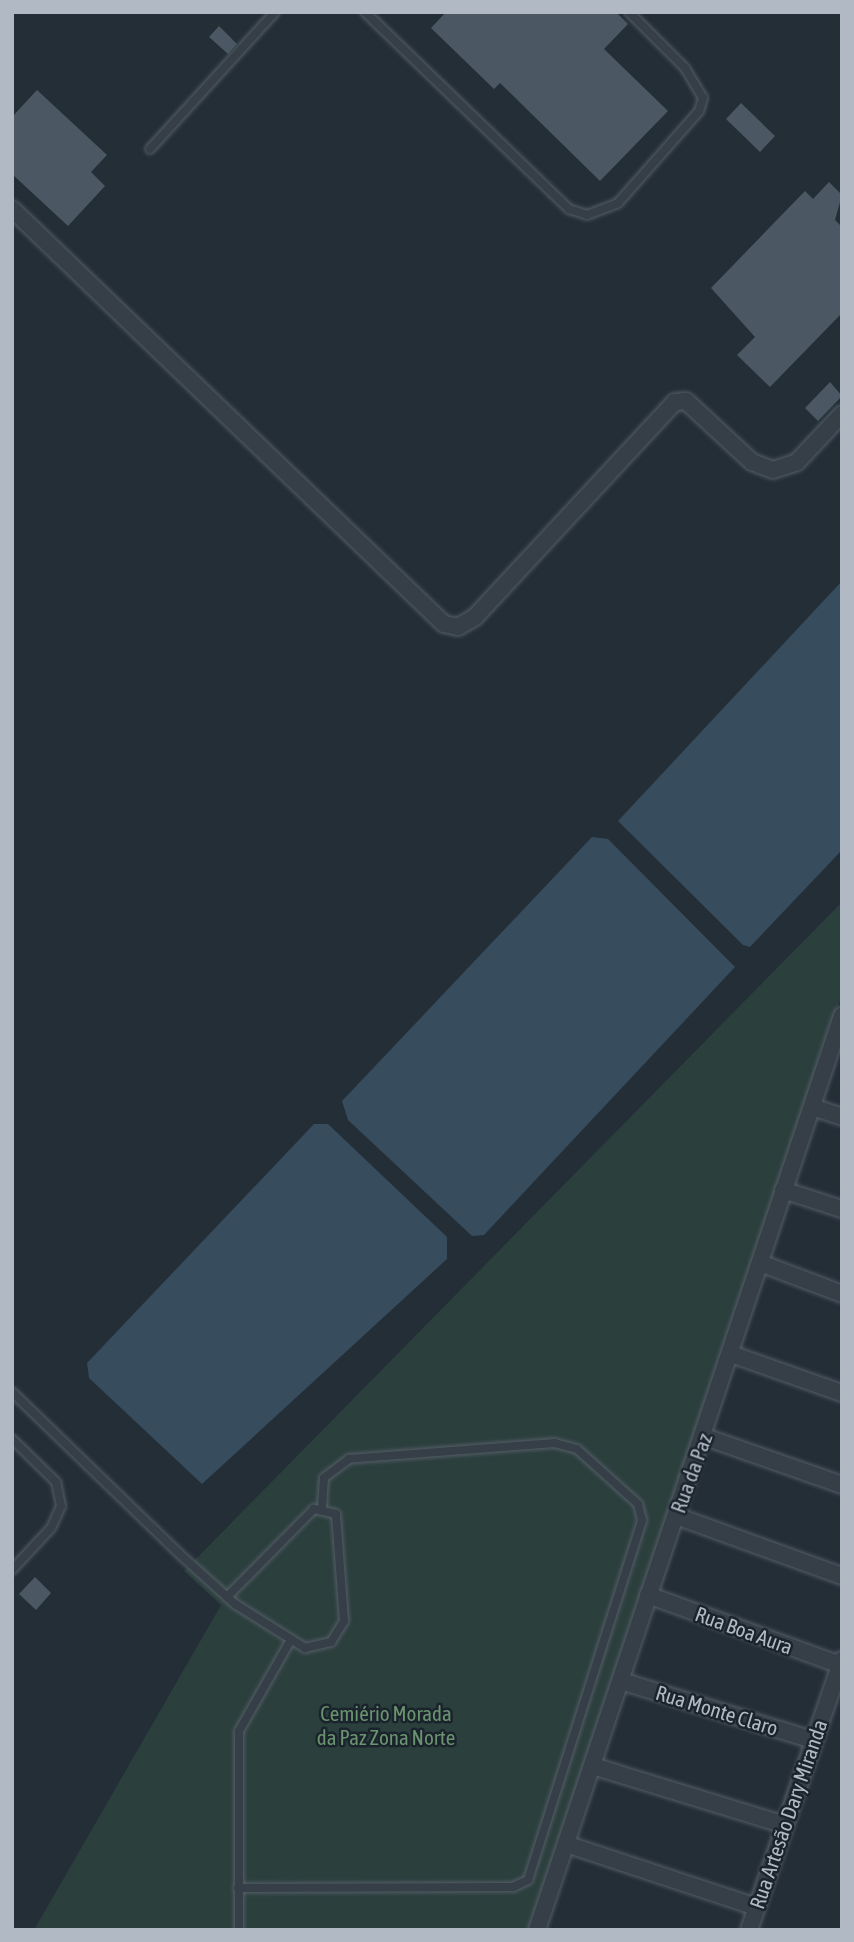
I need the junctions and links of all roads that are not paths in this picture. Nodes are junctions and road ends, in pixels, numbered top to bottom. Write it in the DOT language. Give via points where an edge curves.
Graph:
graph roads {
  1 [pos="275,12"];
  2 [pos="365,12"];
  3 [pos="629,12"];
  4 [pos="150,149"];
  5 [pos="12,209"];
  6 [pos="842,414"];
  7 [pos="841,1024"];
  8 [pos="812,1107"];
  9 [pos="842,1117"];
  10 [pos="783,1190"];
  11 [pos="842,1209"];
  12 [pos="760,1263"];
  13 [pos="842,1294"];
  14 [pos="730,1354"];
  15 [pos="12,1392"];
  16 [pos="842,1393"];
  17 [pos="705,1437"];
  18 [pos="12,1439"];
  19 [pos="842,1485"];
  20 [pos="322,1507"];
  21 [pos="676,1516"];
  22 [pos="12,1570"];
  23 [pos="842,1576"];
  24 [pos="648,1595"];
  25 [pos="227,1597"];
  26 [pos="289,1643"];
  27 [pos="841,1662"];
  28 [pos="621,1681"];
  29 [pos="813,1740"];
  30 [pos="593,1766"];
  31 [pos="785,1825"];
  32 [pos="566,1843"];
  33 [pos="238,1888"];
  34 [pos="756,1907"];
  35 [pos="539,1929"];
  36 [pos="239,1930"];
  37 [pos="749,1930"];
  1 -- 4 [label="lane"];
  2 -- 3 [label="lane" via="569,209 587,215 618,203 699,111 704,98 685,68"];
  5 -- 6 [label="street" via="444,624 458,627 475,617 676,402 686,401 752,462 783,471"];
  7 -- 8 [label="street, Rua da Paz"];
  8 -- 9 [label="street"];
  8 -- 10 [label="street, Rua da Paz"];
  10 -- 11 [label="street"];
  10 -- 12 [label="street, Rua da Paz"];
  12 -- 13 [label="street"];
  12 -- 14 [label="street, Rua da Paz"];
  14 -- 16 [label="street"];
  14 -- 17 [label="street, Rua da Paz"];
  15 -- 25 [label="lane"];
  17 -- 19 [label="street"];
  17 -- 21 [label="street, Rua da Paz"];
  18 -- 22 [label="lane" via="55,1482 61,1506 51,1528"];
  20 -- 25 [label="lane"];
  20 -- 26 [label="lane" via="340,1523 344,1621 320,1648"];
  20 -- 33 [label="lane" via="324,1478 349,1459 555,1443 577,1449 638,1504 642,1520 528,1880 513,1886"];
  21 -- 23 [label="street"];
  21 -- 24 [label="street, Rua da Paz"];
  24 -- 27 [label="street, Rua Boa Aura"];
  24 -- 28 [label="street, Rua da Paz"];
  25 -- 26 [label="lane"];
  26 -- 33 [label="lane" via="239,1731"];
  27 -- 29 [label="street, Rua Artesão Dary Miranda"];
  28 -- 29 [label="street, Rua Monte Claro"];
  28 -- 30 [label="street, Rua da Paz"];
  29 -- 31 [label="street, Rua Artesão Dary Miranda"];
  30 -- 31 [label="street"];
  30 -- 32 [label="street, Rua da Paz"];
  31 -- 34 [label="street, Rua Artesão Dary Miranda"];
  32 -- 34 [label="street"];
  32 -- 35 [label="street, Rua da Paz"];
  33 -- 36 [label="lane"];
  34 -- 37 [label="street, Rua Artesão Dary Miranda"];
}
